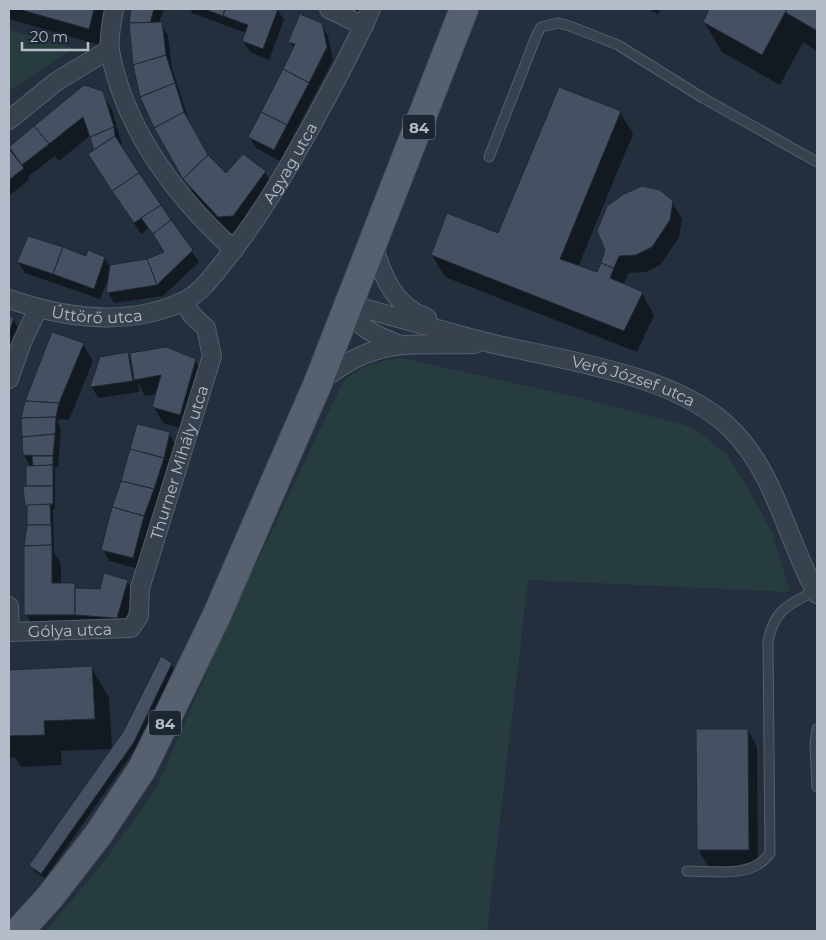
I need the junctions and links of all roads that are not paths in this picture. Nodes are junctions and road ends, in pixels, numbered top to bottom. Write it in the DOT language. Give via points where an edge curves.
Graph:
graph roads {
  1 [pos="114,9"];
  2 [pos="329,9"];
  3 [pos="371,9"];
  4 [pos="464,9"];
  5 [pos="364,26"];
  6 [pos="110,49"];
  7 [pos="9,120"];
  8 [pos="489,157"];
  9 [pos="817,162"];
  10 [pos="373,244"];
  11 [pos="234,250"];
  12 [pos="9,299"];
  13 [pos="184,302"];
  14 [pos="347,306"];
  15 [pos="38,309"];
  16 [pos="490,343"];
  17 [pos="398,344"];
  18 [pos="9,379"];
  19 [pos="318,383"];
  20 [pos="817,591"];
  21 [pos="9,606"];
  22 [pos="131,628"];
  23 [pos="9,632"];
  24 [pos="817,729"];
  25 [pos="817,787"];
  26 [pos="687,871"];
  27 [pos="19,931"];
  1 -- 6 [label="street"];
  2 -- 5 [label="street"];
  3 -- 5 [label="street, Agyag utca"];
  4 -- 10 [label="main road, 84"];
  5 -- 11 [label="street, Agyag utca" via="281,181"];
  6 -- 7 [label="street" via="57,80"];
  6 -- 11 [label="street" via="123,94 155,160 201,220"];
  8 -- 9 [label="lane" via="537,34 541,27 558,23 618,45 703,98"];
  10 -- 14 [label="main road, 84"];
  10 -- 16 [label="street" via="385,279 404,305 422,316"];
  11 -- 13 [label="street, Agyag utca" via="208,282"];
  12 -- 15 [label="street, Úttörő utca"];
  13 -- 15 [label="street, Úttörő utca" via="158,311 104,317"];
  13 -- 22 [label="street, Thurner Mihály utca" via="206,328 212,356 140,588 139,616"];
  14 -- 16 [label="street, Verő József utca"];
  14 -- 17 [label="street" via="362,326"];
  14 -- 19 [label="main road, 84"];
  15 -- 18 [label="street"];
  16 -- 17 [label="street"];
  16 -- 20 [label="street, Verő József utca" via="643,379 704,408 732,430 760,468"];
  17 -- 19 [label="street" via="357,356"];
  19 -- 27 [label="main road, 84" via="216,617 142,769 98,836"];
  20 -- 26 [label="lane" via="779,613 768,641 770,853 764,862 745,871"];
  21 -- 23 [label="street"];
  22 -- 23 [label="street, Gólya utca"];
  24 -- 25 [label="lane"];
}
